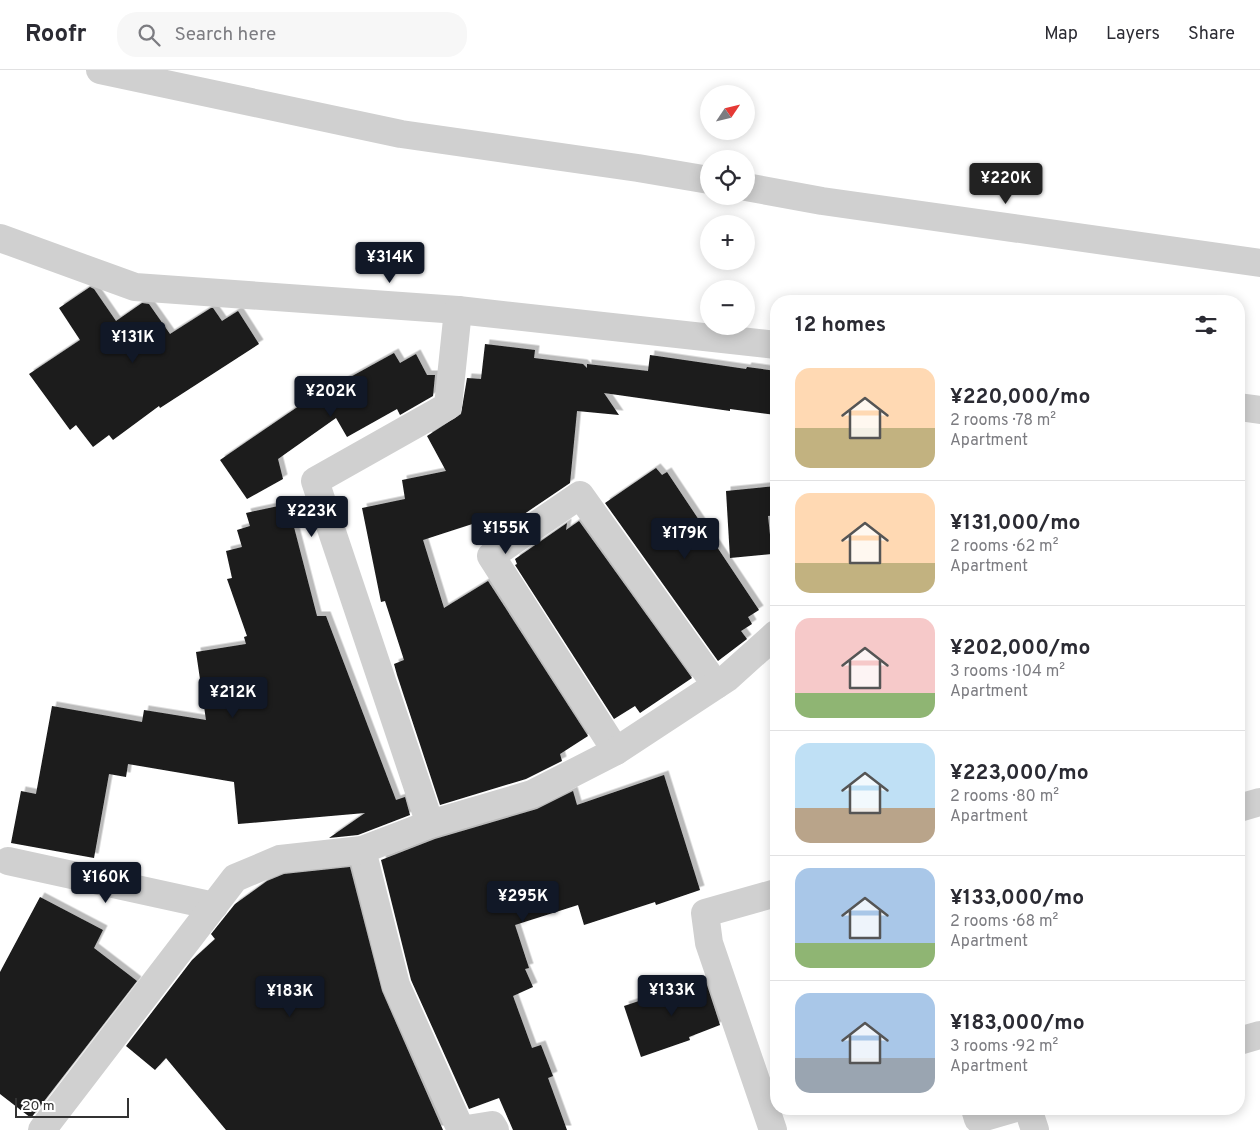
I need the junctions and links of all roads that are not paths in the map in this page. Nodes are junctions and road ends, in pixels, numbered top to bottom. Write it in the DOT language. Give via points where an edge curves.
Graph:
graph roads {
  1 [pos="100,70"];
  2 [pos="700,178"];
  3 [pos="755,189"];
  4 [pos="0,238"];
  5 [pos="1260,263"];
  6 [pos="458,310"];
  7 [pos="770,344"];
  8 [pos="1245,408"];
  9 [pos="1260,410"];
  10 [pos="770,639"];
  11 [pos="716,685"];
  12 [pos="616,751"];
  13 [pos="1260,802"];
  14 [pos="1245,806"];
  15 [pos="430,824"];
  16 [pos="362,850"];
  17 [pos="8,862"];
  18 [pos="770,895"];
  19 [pos="214,906"];
  20 [pos="1260,1035"];
  21 [pos="1245,1039"];
  22 [pos="976,1115"];
  23 [pos="992,1115"];
  24 [pos="1030,1115"];
  25 [pos="42,1130"];
  26 [pos="495,1130"];
  27 [pos="773,1130"];
  28 [pos="1035,1130"];
  1 -- 2 [label="street" via="401,134"];
  3 -- 5 [label="street"];
  4 -- 6 [label="street" via="135,287"];
  6 -- 7 [label="street"];
  6 -- 15 [label="street" via="448,406 315,482"];
  8 -- 9 [label="street"];
  10 -- 11 [label="street"];
  11 -- 12 [label="street"];
  11 -- 12 [label="street" via="580,495 491,556"];
  12 -- 15 [label="street" via="532,794"];
  13 -- 14 [label="street"];
  15 -- 16 [label="street"];
  16 -- 19 [label="street" via="280,859 235,878"];
  16 -- 26 [label="street" via="396,985 461,1130 492,1125"];
  17 -- 19 [label="street"];
  18 -- 27 [label="street" via="705,913 709,943"];
  19 -- 25 [label="street"];
  20 -- 21 [label="street"];
  22 -- 23 [label="street" via="978,1119"];
  24 -- 28 [label="street"];
}
